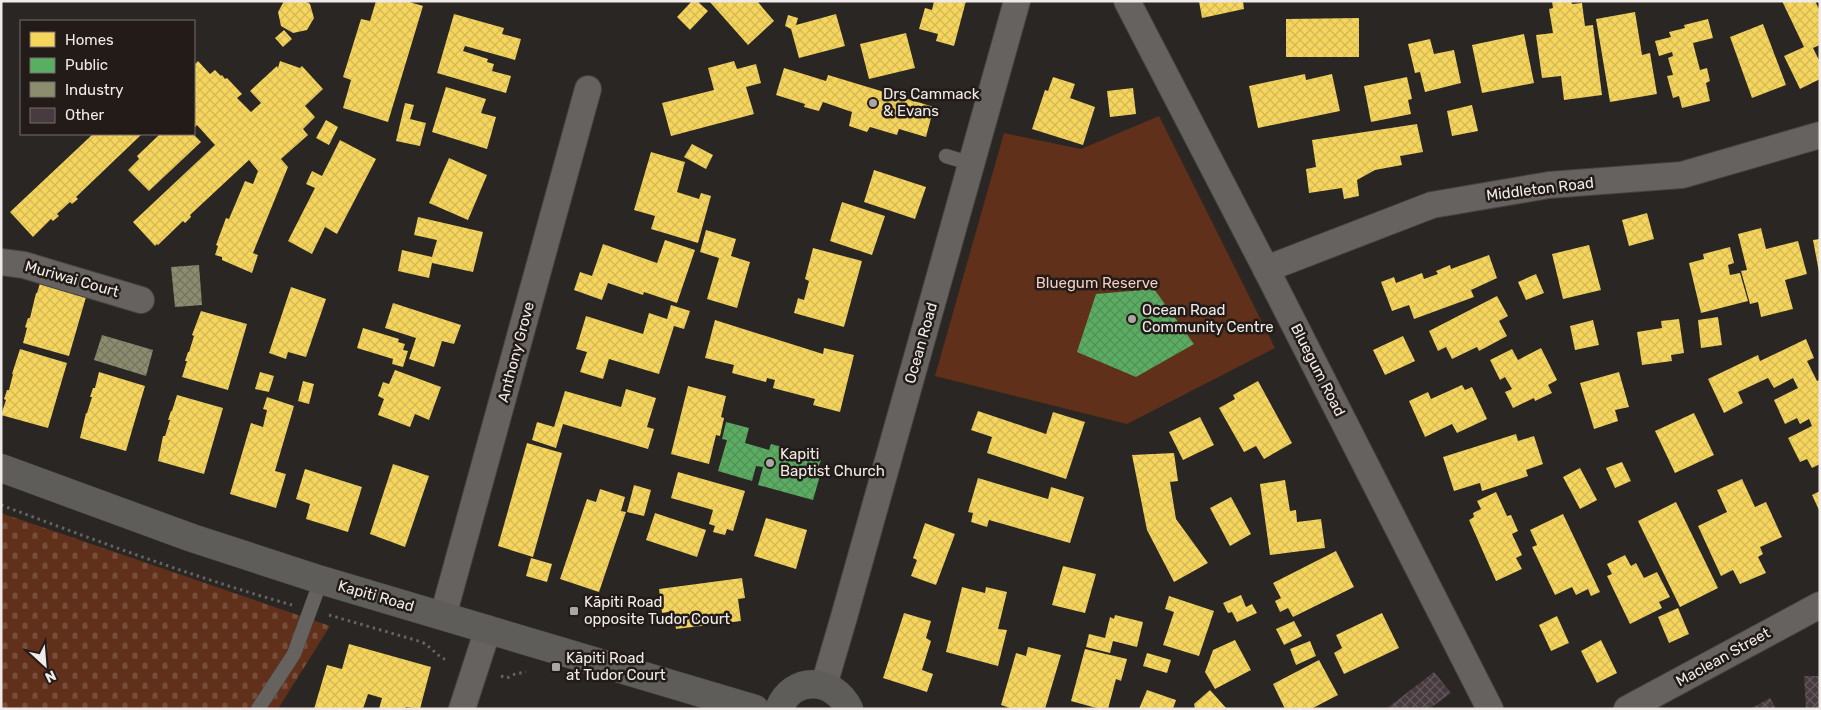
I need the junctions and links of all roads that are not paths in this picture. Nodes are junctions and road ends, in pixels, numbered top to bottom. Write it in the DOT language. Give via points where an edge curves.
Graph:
graph roads {
  1 [pos="1017,1"];
  2 [pos="1125,3"];
  3 [pos="588,89"];
  4 [pos="1820,135"];
  5 [pos="946,156"];
  6 [pos="972,164"];
  7 [pos="1,262"];
  8 [pos="1266,269"];
  9 [pos="141,300"];
  10 [pos="1,468"];
  11 [pos="321,580"];
  12 [pos="1820,605"];
  13 [pos="443,616"];
  14 [pos="488,629"];
  15 [pos="824,685"];
  16 [pos="258,709"];
  17 [pos="462,709"];
  18 [pos="755,709"];
  19 [pos="779,709"];
  20 [pos="849,709"];
  21 [pos="1490,709"];
  22 [pos="1626,709"];
  1 -- 6 [label="street, Ocean Road"];
  2 -- 8 [label="street, Bluegum Road"];
  3 -- 13 [label="street, Anthony Grove"];
  4 -- 8 [label="street, Middleton Road" via="1682,175 1549,185 1432,205"];
  5 -- 6 [label="lane"];
  6 -- 15 [label="street, Ocean Road"];
  7 -- 9 [label="street, Muriwai Court" via="24,265"];
  8 -- 21 [label="street, Bluegum Road"];
  10 -- 11 [label="main road, Kapiti Road" via="192,538"];
  11 -- 13 [label="main road, Kapiti Road"];
  11 -- 16 [label="lane" via="294,654"];
  12 -- 22 [label="street, Maclean Street"];
  13 -- 14 [label="main road, Kapiti Road"];
  14 -- 17 [label="street"];
  14 -- 18 [label="main road, Kapiti Road"];
  15 -- 19 [label="main road" via="808,684 794,690 782,701"];
  15 -- 20 [label="main road" via="836,691"];
}
